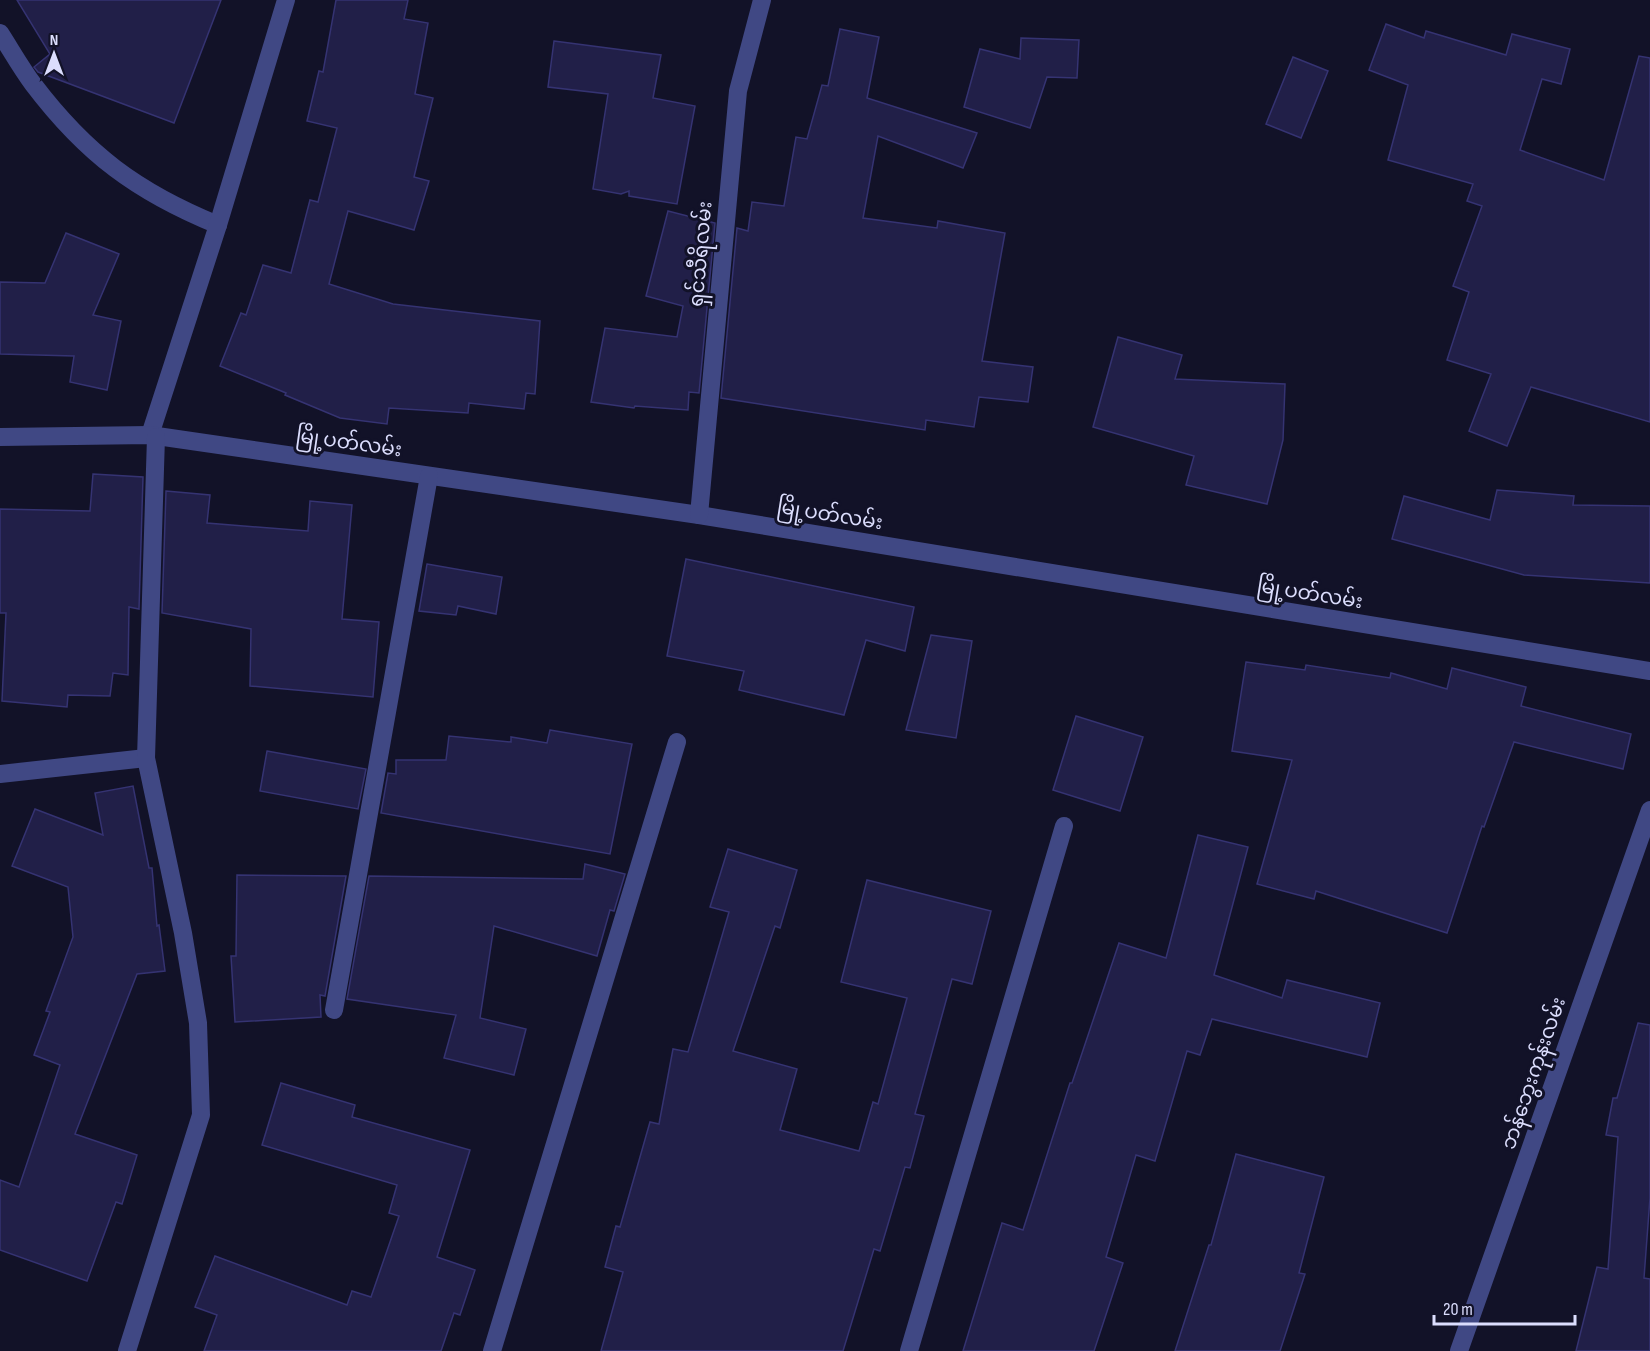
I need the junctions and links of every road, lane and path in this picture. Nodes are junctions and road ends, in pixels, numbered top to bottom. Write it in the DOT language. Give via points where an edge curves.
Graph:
graph roads {
  1 [pos="286,0"];
  2 [pos="762,0"];
  3 [pos="0,33"];
  4 [pos="218,225"];
  5 [pos="153,436"];
  6 [pos="0,437"];
  7 [pos="429,476"];
  8 [pos="699,515"];
  9 [pos="1650,671"];
  10 [pos="677,742"];
  11 [pos="146,758"];
  12 [pos="0,774"];
  13 [pos="1650,810"];
  14 [pos="1064,826"];
  15 [pos="334,1010"];
  16 [pos="127,1351"];
  17 [pos="492,1351"];
  18 [pos="909,1351"];
  19 [pos="1459,1351"];
  1 -- 4 [label="street"];
  2 -- 8 [label="street, ရှင်သီရိလမ်း" via="738,91"];
  3 -- 4 [label="street" via="32,83 69,128 114,171 175,207"];
  4 -- 5 [label="street"];
  5 -- 6 [label="street, မြို့ပတ်လမ်း"];
  5 -- 7 [label="street, မြို့ပတ်လမ်း"];
  5 -- 11 [label="street"];
  7 -- 8 [label="street, မြို့ပတ်လမ်း"];
  7 -- 15 [label="street"];
  8 -- 9 [label="street, မြို့ပတ်လမ်း"];
  10 -- 17 [label="street"];
  11 -- 12 [label="street"];
  11 -- 16 [label="street" via="198,1023 201,1115"];
  13 -- 19 [label="street, ဘန်ဘွေးကုန်းလမ်း"];
  14 -- 18 [label="street"];
}
